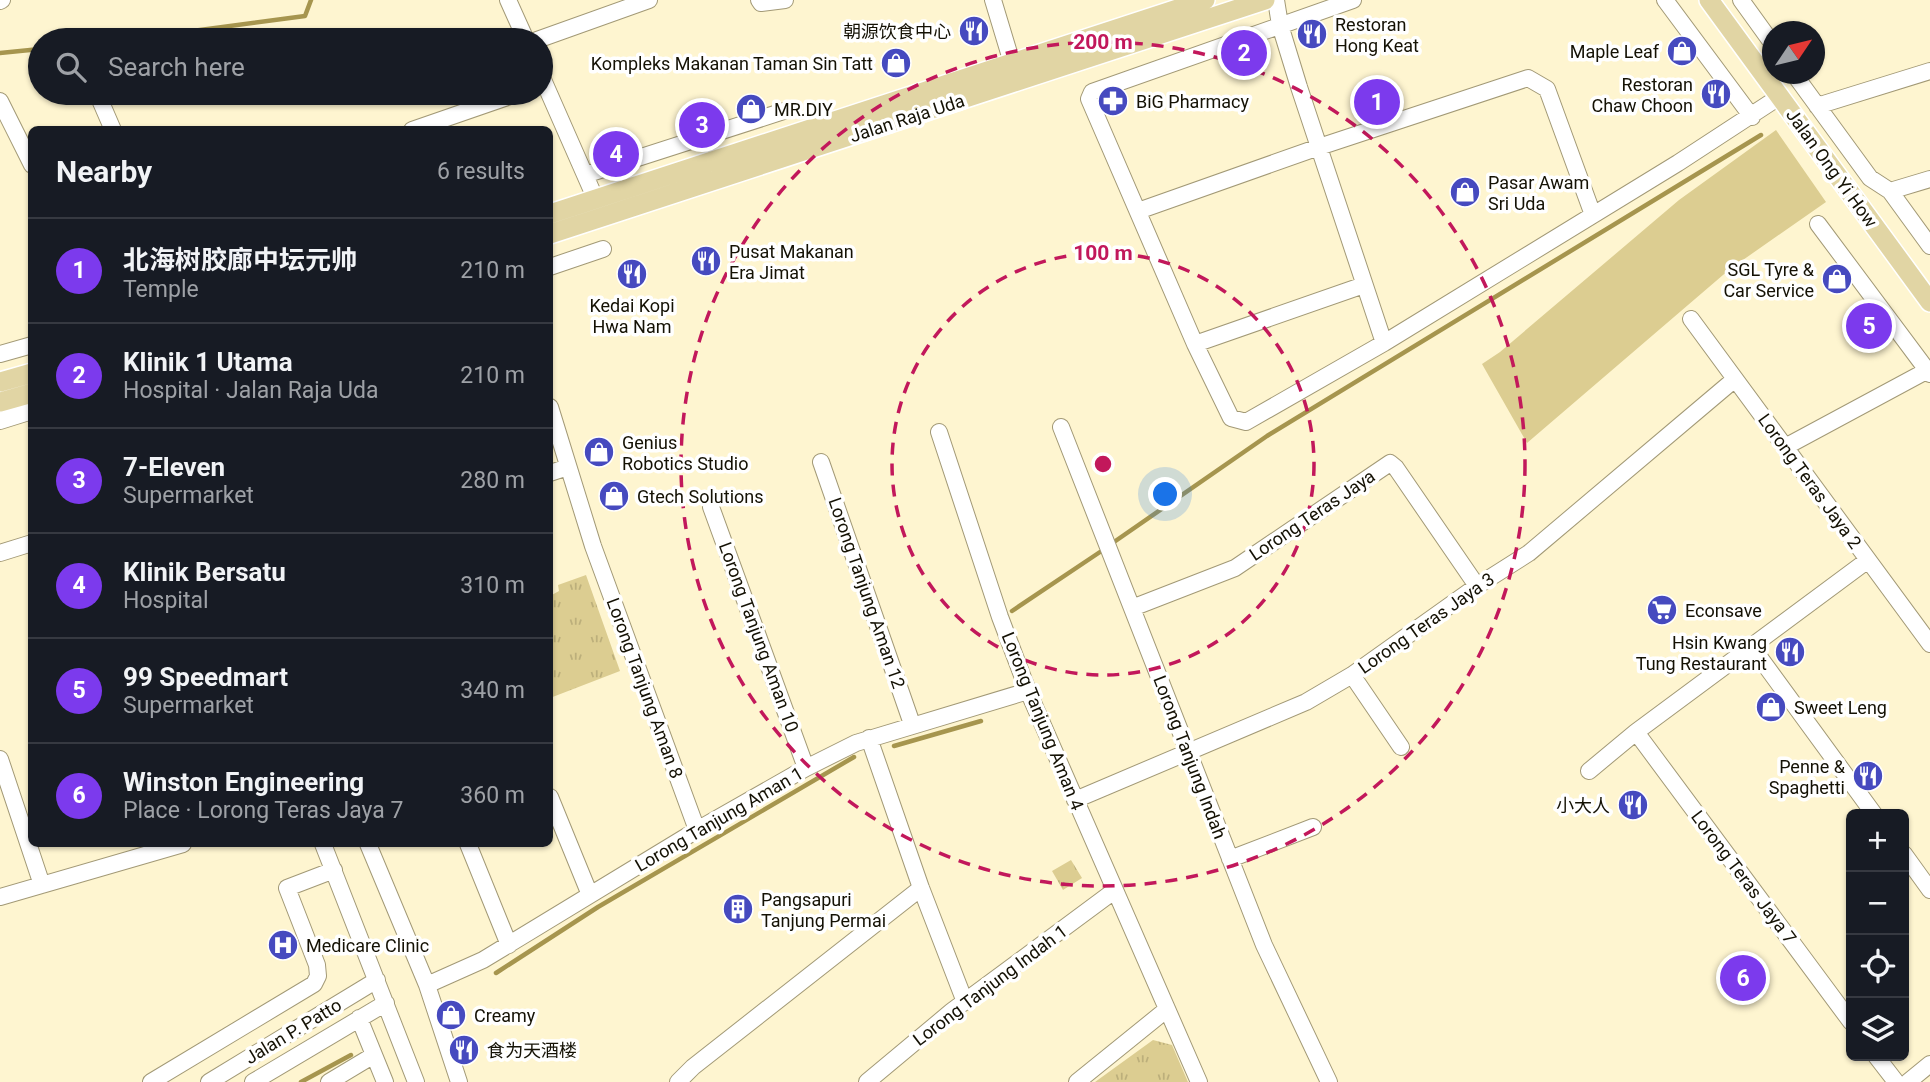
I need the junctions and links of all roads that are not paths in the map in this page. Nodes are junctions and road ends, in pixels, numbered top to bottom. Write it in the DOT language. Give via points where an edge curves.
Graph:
graph roads {
  1 [pos="508,0"];
  2 [pos="649,0"];
  3 [pos="759,0"];
  4 [pos="785,0"];
  5 [pos="993,0"];
  6 [pos="1205,0"];
  7 [pos="1265,0"];
  8 [pos="1276,0"];
  9 [pos="1353,0"];
  10 [pos="1665,0"];
  11 [pos="1709,0"];
  12 [pos="1742,0"];
  13 [pos="1721,16"];
  14 [pos="1280,25"];
  15 [pos="521,28"];
  16 [pos="1762,28"];
  17 [pos="553,34"];
  18 [pos="1012,64"];
  19 [pos="1930,71"];
  20 [pos="1801,84"];
  21 [pos="1779,97"];
  22 [pos="0,101"];
  23 [pos="553,104"];
  24 [pos="102,105"];
  25 [pos="484,105"];
  26 [pos="1817,106"];
  27 [pos="784,111"];
  28 [pos="1752,117"];
  29 [pos="111,126"];
  30 [pos="424,126"];
  31 [pos="1319,147"];
  32 [pos="28,157"];
  33 [pos="586,175"];
  34 [pos="1870,178"];
  35 [pos="1930,179"];
  36 [pos="1890,191"];
  37 [pos="1850,192"];
  38 [pos="596,200"];
  39 [pos="1138,211"];
  40 [pos="553,213"];
  41 [pos="1593,215"];
  42 [pos="1818,224"];
  43 [pos="553,233"];
  44 [pos="1930,246"];
  45 [pos="603,249"];
  46 [pos="553,266"];
  47 [pos="1364,285"];
  48 [pos="1930,302"];
  49 [pos="1691,319"];
  50 [pos="1384,343"];
  51 [pos="1195,344"];
  52 [pos="28,346"];
  53 [pos="0,354"];
  54 [pos="1929,371"];
  55 [pos="28,374"];
  56 [pos="1735,379"];
  57 [pos="0,382"];
  58 [pos="28,394"];
  59 [pos="0,402"];
  60 [pos="28,412"];
  61 [pos="553,417"];
  62 [pos="0,421"];
  63 [pos="1061,427"];
  64 [pos="939,432"];
  65 [pos="1785,447"];
  66 [pos="821,462"];
  67 [pos="568,467"];
  68 [pos="553,472"];
  69 [pos="711,507"];
  70 [pos="28,544"];
  71 [pos="0,553"];
  72 [pos="1868,560"];
  73 [pos="1477,586"];
  74 [pos="1132,608"];
  75 [pos="1930,644"];
  76 [pos="1752,647"];
  77 [pos="1352,674"];
  78 [pos="1028,691"];
  79 [pos="912,724"];
  80 [pos="1636,732"];
  81 [pos="869,738"];
  82 [pos="1401,747"];
  83 [pos="1188,753"];
  84 [pos="0,759"];
  85 [pos="806,768"];
  86 [pos="1589,771"];
  87 [pos="1075,800"];
  88 [pos="553,804"];
  89 [pos="1870,809"];
  90 [pos="1313,827"];
  91 [pos="697,830"];
  92 [pos="28,843"];
  93 [pos="29,847"];
  94 [pos="159,847"];
  95 [pos="324,847"];
  96 [pos="369,847"];
  97 [pos="469,847"];
  98 [pos="1230,859"];
  99 [pos="1909,862"];
  100 [pos="334,870"];
  101 [pos="42,885"];
  102 [pos="922,888"];
  103 [pos="1930,890"];
  104 [pos="1114,891"];
  105 [pos="590,895"];
  106 [pos="0,897"];
  107 [pos="509,944"];
  108 [pos="377,981"];
  109 [pos="427,985"];
  110 [pos="965,1002"];
  111 [pos="386,1003"];
  112 [pos="1165,1007"];
  113 [pos="1846,1015"];
  114 [pos="359,1018"];
  115 [pos="374,1055"];
  116 [pos="1880,1061"];
  117 [pos="1930,1064"];
  118 [pos="168,1076"];
  119 [pos="1326,1081"];
  120 [pos="150,1082"];
  121 [pos="209,1082"];
  122 [pos="253,1082"];
  123 [pos="329,1082"];
  124 [pos="385,1082"];
  125 [pos="416,1082"];
  126 [pos="459,1082"];
  127 [pos="678,1082"];
  128 [pos="867,1082"];
  129 [pos="1077,1082"];
  130 [pos="1199,1082"];
  131 [pos="1895,1082"];
  132 [pos="1908,1082"];
  1 -- 15 [label="street"];
  2 -- 17 [label="street"];
  3 -- 4 [label="street"];
  5 -- 18 [label="street"];
  6 -- 18 [label="main road, Jalan Raja Uda"];
  7 -- 43 [label="main road, Jalan Raja Uda"];
  8 -- 14 [label="street"];
  9 -- 14 [label="street"];
  10 -- 28 [label="street"];
  11 -- 13 [label="main road, Jalan Ong Yi How"];
  12 -- 13 [label="street"];
  12 -- 16 [label="street"];
  13 -- 21 [label="main road, Jalan Ong Yi How"];
  14 -- 31 [label="street"];
  14 -- 39 [label="street" via="1092,92 1089,99"];
  18 -- 38 [label="main road, Jalan Raja Uda"];
  19 -- 26 [label="street"];
  20 -- 26 [label="street, Jalan Ong Yi How"];
  21 -- 28 [label="street"];
  21 -- 37 [label="main road, Jalan Ong Yi How"];
  22 -- 32 [label="street"];
  23 -- 33 [label="street"];
  24 -- 29 [label="street"];
  25 -- 30 [label="street"];
  26 -- 34 [label="street, Jalan Ong Yi How"];
  27 -- 33 [label="street"];
  28 -- 41 [label="street"];
  31 -- 39 [label="street"];
  31 -- 41 [label="street" via="1528,78 1547,89"];
  31 -- 47 [label="street"];
  33 -- 38 [label="street"];
  34 -- 36 [label="street, Jalan Ong Yi How"];
  34 -- 37 [label="street"];
  35 -- 36 [label="street"];
  36 -- 44 [label="street, Jalan Ong Yi How"];
  37 -- 48 [label="main road, Jalan Ong Yi How"];
  38 -- 40 [label="main road, Jalan Raja Uda"];
  39 -- 51 [label="street"];
  41 -- 50 [label="street"];
  42 -- 54 [label="street"];
  45 -- 46 [label="street"];
  47 -- 50 [label="street"];
  47 -- 51 [label="street"];
  49 -- 56 [label="street, Lorong Teras Jaya 2"];
  50 -- 51 [label="street" via="1246,422 1231,418"];
  52 -- 53 [label="street"];
  54 -- 65 [label="street"];
  55 -- 57 [label="main road"];
  56 -- 65 [label="street, Lorong Teras Jaya 2"];
  56 -- 73 [label="street, Lorong Teras Jaya 3" via="1529,553"];
  58 -- 59 [label="main road"];
  60 -- 62 [label="street"];
  61 -- 67 [label="street, Lorong Tanjung Aman 8"];
  63 -- 74 [label="street, Lorong Tanjung Indah"];
  64 -- 78 [label="street, Lorong Tanjung Aman 4"];
  65 -- 72 [label="street, Lorong Teras Jaya 2"];
  66 -- 79 [label="street, Lorong Tanjung Aman 12"];
  67 -- 68 [label="street"];
  67 -- 91 [label="street, Lorong Tanjung Aman 8"];
  69 -- 85 [label="street, Lorong Tanjung Aman 10"];
  70 -- 71 [label="street"];
  72 -- 75 [label="street, Lorong Teras Jaya 2"];
  72 -- 76 [label="street"];
  73 -- 74 [label="street, Lorong Teras Jaya" via="1390,463 1235,568"];
  73 -- 77 [label="street, Lorong Teras Jaya 3"];
  74 -- 83 [label="street, Lorong Tanjung Indah"];
  76 -- 80 [label="street"];
  76 -- 89 [label="street"];
  77 -- 82 [label="street"];
  77 -- 83 [label="street, Lorong Teras Jaya 3" via="1306,702"];
  78 -- 79 [label="street, Lorong Tanjung Aman 1"];
  78 -- 87 [label="street, Lorong Tanjung Aman 4"];
  79 -- 81 [label="street, Lorong Tanjung Aman 1"];
  80 -- 86 [label="street"];
  80 -- 113 [label="street, Lorong Teras Jaya 7"];
  81 -- 85 [label="street, Lorong Tanjung Aman 1"];
  81 -- 102 [label="street"];
  83 -- 87 [label="street, Lorong Teras Jaya 3"];
  83 -- 98 [label="street, Lorong Tanjung Indah"];
  84 -- 92 [label="street"];
  85 -- 91 [label="street, Lorong Tanjung Aman 1"];
  87 -- 104 [label="street, Lorong Tanjung Aman 4"];
  88 -- 105 [label="street"];
  90 -- 98 [label="street"];
  91 -- 105 [label="street, Lorong Tanjung Aman 1"];
  93 -- 101 [label="street"];
  94 -- 101 [label="street"];
  95 -- 100 [label="street"];
  96 -- 109 [label="street"];
  97 -- 107 [label="street"];
  98 -- 119 [label="street, Lorong Tanjung Indah"];
  99 -- 103 [label="street"];
  100 -- 108 [label="street"];
  100 -- 118 [label="street" via="287,888 317,965 314,984"];
  101 -- 106 [label="street"];
  102 -- 110 [label="street"];
  102 -- 127 [label="street"];
  104 -- 110 [label="street, Lorong Tanjung Indah 1"];
  104 -- 112 [label="street, Lorong Tanjung Aman 4"];
  105 -- 107 [label="street, Lorong Tanjung Aman 1"];
  107 -- 109 [label="street, Lorong Tanjung Aman 1"];
  108 -- 111 [label="street"];
  108 -- 121 [label="street, Jalan P. Patto"];
  109 -- 126 [label="street"];
  110 -- 128 [label="street, Lorong Tanjung Indah 1"];
  111 -- 114 [label="street, Jalan P. Patto"];
  111 -- 125 [label="street"];
  112 -- 129 [label="street"];
  112 -- 130 [label="street, Lorong Tanjung Aman 4"];
  114 -- 115 [label="street"];
  114 -- 122 [label="street, Jalan P. Patto"];
  115 -- 123 [label="street"];
  115 -- 124 [label="street"];
  116 -- 131 [label="street"];
  117 -- 132 [label="street"];
  118 -- 120 [label="street"];
}
